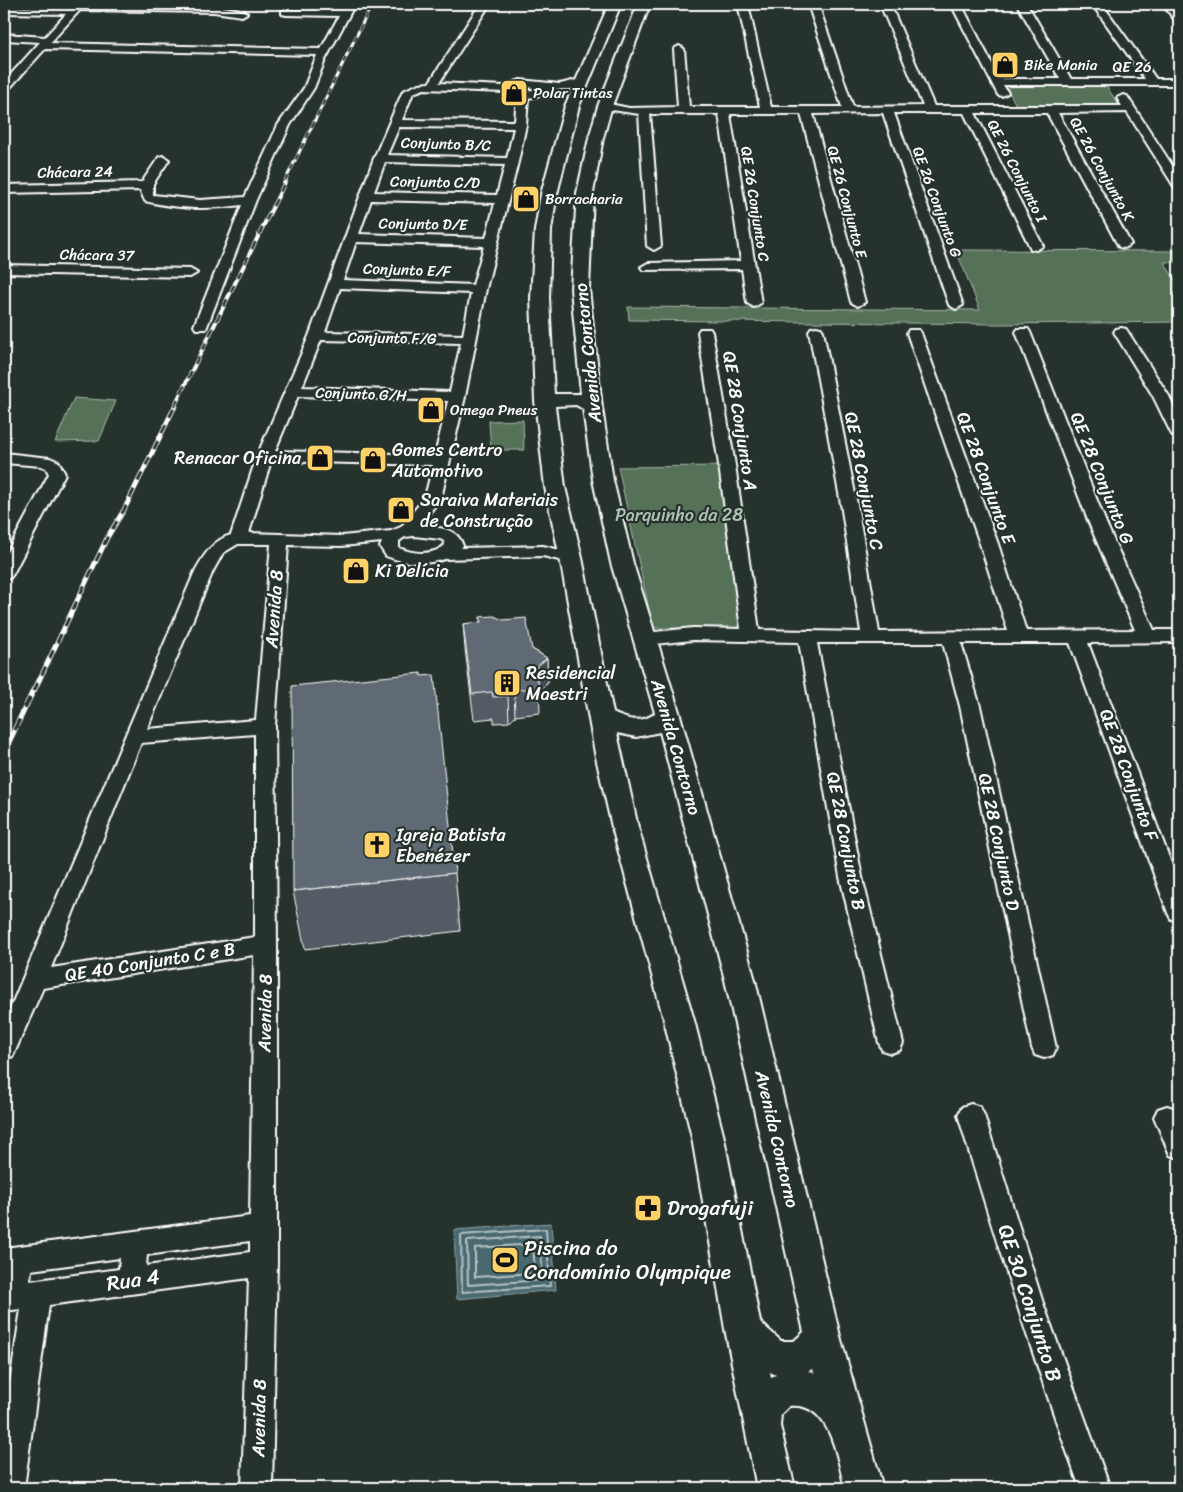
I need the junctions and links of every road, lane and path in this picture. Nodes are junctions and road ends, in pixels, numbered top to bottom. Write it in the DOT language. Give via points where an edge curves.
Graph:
graph roads {
  1 [pos="485,4"];
  2 [pos="615,4"];
  3 [pos="644,4"];
  4 [pos="743,4"];
  5 [pos="813,4"];
  6 [pos="884,4"];
  7 [pos="956,4"];
  8 [pos="1022,4"];
  9 [pos="1097,4"];
  10 [pos="1167,4"];
  11 [pos="74,6"];
  12 [pos="347,8"];
  13 [pos="4,10"];
  14 [pos="286,12"];
  15 [pos="242,13"];
  16 [pos="1179,18"];
  17 [pos="4,37"];
  18 [pos="616,37"];
  19 [pos="41,42"];
  20 [pos="679,50"];
  21 [pos="325,52"];
  22 [pos="8,69"];
  23 [pos="4,78"];
  24 [pos="996,82"];
  25 [pos="1068,82"];
  26 [pos="1113,82"];
  27 [pos="1153,82"];
  28 [pos="1179,82"];
  29 [pos="432,86"];
  30 [pos="4,88"];
  31 [pos="507,89"];
  32 [pos="545,89"];
  33 [pos="578,90"];
  34 [pos="523,94"];
  35 [pos="1131,109"];
  36 [pos="644,110"];
  37 [pos="684,110"];
  38 [pos="724,110"];
  39 [pos="766,110"];
  40 [pos="806,110"];
  41 [pos="849,110"];
  42 [pos="887,110"];
  43 [pos="930,110"];
  44 [pos="968,110"];
  45 [pos="1011,110"];
  46 [pos="1051,110"];
  47 [pos="567,121"];
  48 [pos="601,121"];
  49 [pos="394,122"];
  50 [pos="520,126"];
  51 [pos="380,158"];
  52 [pos="162,160"];
  53 [pos="512,162"];
  54 [pos="1179,185"];
  55 [pos="146,186"];
  56 [pos="4,189"];
  57 [pos="366,196"];
  58 [pos="503,199"];
  59 [pos="250,200"];
  60 [pos="353,238"];
  61 [pos="492,242"];
  62 [pos="1124,244"];
  63 [pos="654,246"];
  64 [pos="1036,246"];
  65 [pos="748,266"];
  66 [pos="648,267"];
  67 [pos="4,269"];
  68 [pos="190,273"];
  69 [pos="334,284"];
  70 [pos="479,289"];
  71 [pos="858,302"];
  72 [pos="754,303"];
  73 [pos="956,305"];
  74 [pos="201,326"];
  75 [pos="816,331"];
  76 [pos="705,332"];
  77 [pos="1023,332"];
  78 [pos="1121,332"];
  79 [pos="914,333"];
  80 [pos="316,336"];
  81 [pos="469,339"];
  82 [pos="294,391"];
  83 [pos="457,397"];
  84 [pos="545,401"];
  85 [pos="592,408"];
  86 [pos="1179,433"];
  87 [pos="266,456"];
  88 [pos="4,458"];
  89 [pos="442,460"];
  90 [pos="433,498"];
  91 [pos="566,534"];
  92 [pos="448,536"];
  93 [pos="240,538"];
  94 [pos="280,538"];
  95 [pos="398,540"];
  96 [pos="444,554"];
  97 [pos="571,558"];
  98 [pos="4,574"];
  99 [pos="751,636"];
  100 [pos="950,636"];
  101 [pos="1147,636"];
  102 [pos="1179,636"];
  103 [pos="807,637"];
  104 [pos="1019,637"];
  105 [pos="1077,637"];
  106 [pos="645,638"];
  107 [pos="872,638"];
  108 [pos="668,715"];
  109 [pos="601,717"];
  110 [pos="265,726"];
  111 [pos="134,737"];
  112 [pos="1179,914"];
  113 [pos="266,944"];
  114 [pos="35,980"];
  115 [pos="891,1043"];
  116 [pos="1044,1048"];
  117 [pos="4,1049"];
  118 [pos="971,1115"];
  119 [pos="1168,1117"];
  120 [pos="1179,1147"];
  121 [pos="262,1227"];
  122 [pos="134,1244"];
  123 [pos="12,1260"];
  124 [pos="262,1263"];
  125 [pos="132,1280"];
  126 [pos="18,1295"];
  127 [pos="743,1329"];
  128 [pos="822,1336"];
  129 [pos="762,1426"];
  130 [pos="845,1426"];
  131 [pos="9,1488"];
  132 [pos="257,1488"];
  133 [pos="776,1488"];
  134 [pos="864,1488"];
  135 [pos="1094,1488"];
  1 -- 29 [label="street"];
  2 -- 18 [label="main road, Avenida Contorno"];
  3 -- 18 [label="main road, Avenida Contorno"];
  4 -- 39 [label="street"];
  5 -- 41 [label="street"];
  6 -- 43 [label="street"];
  7 -- 24 [label="street"];
  8 -- 25 [label="street"];
  9 -- 27 [label="street"];
  10 -- 16 [label="street"];
  11 -- 13 [label="street"];
  11 -- 15 [label="street" via="214,9"];
  11 -- 19 [label="street"];
  12 -- 14 [label="street"];
  12 -- 21 [label="street"];
  17 -- 19 [label="street"];
  18 -- 33 [label="main road, Avenida Contorno"];
  18 -- 48 [label="main road, Avenida Contorno" via="618,77"];
  19 -- 21 [label="street"];
  19 -- 22 [label="street"];
  19 -- 30 [label="street"];
  20 -- 37 [label="street"];
  21 -- 59 [label="street" via="309,88 284,125"];
  22 -- 23 [label="street"];
  24 -- 25 [label="street, QE 26"];
  24 -- 45 [label="street"];
  25 -- 26 [label="street, QE 26"];
  26 -- 27 [label="street, QE 26"];
  26 -- 35 [label="street"];
  27 -- 28 [label="street, QE 26"];
  29 -- 31 [label="street"];
  29 -- 49 [label="street" via="408,91"];
  31 -- 32 [label="street" via="521,84"];
  31 -- 34 [label="street"];
  32 -- 33 [label="street"];
  32 -- 34 [label="street"];
  33 -- 47 [label="main road, Avenida Contorno"];
  34 -- 50 [label="street"];
  35 -- 46 [label="street"];
  35 -- 54 [label="street"];
  36 -- 37 [label="street"];
  36 -- 48 [label="street" via="629,111"];
  36 -- 63 [label="street"];
  37 -- 38 [label="street"];
  38 -- 39 [label="street"];
  38 -- 65 [label="street, QE 26 Conjunto C"];
  39 -- 40 [label="street"];
  40 -- 41 [label="street"];
  40 -- 71 [label="street, QE 26 Conjunto E"];
  41 -- 42 [label="street"];
  42 -- 43 [label="street"];
  42 -- 73 [label="street, QE 26 Conjunto G"];
  43 -- 44 [label="street"];
  44 -- 45 [label="street"];
  44 -- 64 [label="street, QE 26 Conjunto I"];
  45 -- 46 [label="street"];
  46 -- 62 [label="street, QE 26 Conjunto K"];
  47 -- 48 [label="main road" via="573,125 576,136"];
  47 -- 84 [label="main road, Avenida Contorno" via="549,194 544,230 540,298"];
  48 -- 85 [label="main road, Avenida Contorno" via="585,193 580,289"];
  49 -- 50 [label="street"];
  49 -- 51 [label="street"];
  50 -- 53 [label="street"];
  51 -- 53 [label="street, Conjunto B/C"];
  51 -- 57 [label="street"];
  52 -- 55 [label="street"];
  53 -- 58 [label="street"];
  55 -- 56 [label="street, Chácara 24"];
  55 -- 59 [label="street" via="147,196 164,201 221,203"];
  57 -- 58 [label="street, Conjunto C/D"];
  57 -- 60 [label="street"];
  58 -- 61 [label="street"];
  59 -- 74 [label="street"];
  60 -- 61 [label="street, Conjunto D/E"];
  60 -- 69 [label="street"];
  61 -- 70 [label="street"];
  65 -- 66 [label="street"];
  65 -- 72 [label="street, QE 26 Conjunto C"];
  67 -- 68 [label="street, Chácara 37"];
  69 -- 70 [label="street, Conjunto E/F"];
  69 -- 80 [label="street"];
  70 -- 81 [label="street"];
  75 -- 107 [label="street, QE 28 Conjunto C"];
  76 -- 99 [label="street, QE 28 Conjunto A"];
  77 -- 101 [label="street, QE 28 Conjunto G" via="1074,466"];
  78 -- 86 [label="street"];
  79 -- 104 [label="street, QE 28 Conjunto E"];
  80 -- 81 [label="street, Conjunto F/G"];
  80 -- 82 [label="street"];
  81 -- 83 [label="street"];
  82 -- 83 [label="street, Conjunto G/H"];
  82 -- 87 [label="street"];
  83 -- 89 [label="street"];
  84 -- 85 [label="main road" via="584,400"];
  84 -- 91 [label="main road, Avenida Contorno" via="555,487"];
  85 -- 106 [label="main road, Avenida Contorno" via="619,554"];
  87 -- 89 [label="street"];
  87 -- 93 [label="street"];
  88 -- 98 [label="street" via="44,461 54,465 57,474"];
  89 -- 90 [label="street"];
  90 -- 92 [label="street"];
  90 -- 95 [label="street"];
  91 -- 92 [label="street" via="559,539 527,544"];
  91 -- 97 [label="main road, Avenida Contorno"];
  92 -- 95 [label="street"];
  92 -- 96 [label="street" via="454,546"];
  93 -- 94 [label="street"];
  93 -- 111 [label="street" via="219,546 209,562"];
  94 -- 95 [label="street"];
  94 -- 110 [label="street, Avenida 8"];
  95 -- 96 [label="street" via="412,557"];
  96 -- 97 [label="street" via="542,551"];
  97 -- 109 [label="main road, Avenida Contorno"];
  99 -- 103 [label="street"];
  99 -- 106 [label="street" via="693,634"];
  100 -- 104 [label="street"];
  100 -- 107 [label="street"];
  100 -- 116 [label="street, QE 28 Conjunto D" via="970,706"];
  101 -- 102 [label="street"];
  101 -- 105 [label="street"];
  103 -- 107 [label="street"];
  103 -- 115 [label="street, QE 28 Conjunto B" via="851,877"];
  104 -- 105 [label="street"];
  105 -- 112 [label="street, QE 28 Conjunto F"];
  106 -- 108 [label="main road, Avenida Contorno"];
  108 -- 109 [label="main road" via="658,724 643,729 621,727"];
  108 -- 128 [label="main road, Avenida Contorno" via="740,980"];
  109 -- 127 [label="main road, Avenida Contorno" via="625,827 708,1138"];
  110 -- 111 [label="street"];
  110 -- 113 [label="street, Avenida 8"];
  111 -- 114 [label="street"];
  113 -- 114 [label="street, QE 40 Conjunto C e B"];
  113 -- 121 [label="street, Avenida 8"];
  114 -- 117 [label="street"];
  118 -- 135 [label="street, QE 30 Conjunto B" via="1020,1277"];
  119 -- 120 [label="street"];
  121 -- 122 [label="street, Rua 4"];
  121 -- 124 [label="street, Avenida 8"];
  122 -- 123 [label="street, Rua 4"];
  122 -- 125 [label="street"];
  123 -- 126 [label="street"];
  124 -- 125 [label="street, Rua 4"];
  124 -- 132 [label="street, Avenida 8"];
  125 -- 126 [label="street, Rua 4"];
  126 -- 131 [label="street"];
  127 -- 128 [label="main road" via="766,1353 779,1358 793,1359 806,1355"];
  127 -- 129 [label="main road, Avenida Contorno"];
  128 -- 130 [label="main road, Avenida Contorno"];
  129 -- 130 [label="main road" via="763,1410 770,1398 782,1389 797,1386 812,1389 826,1398"];
  129 -- 133 [label="main road, Avenida Contorno"];
  130 -- 134 [label="main road, Avenida Contorno"];
}
